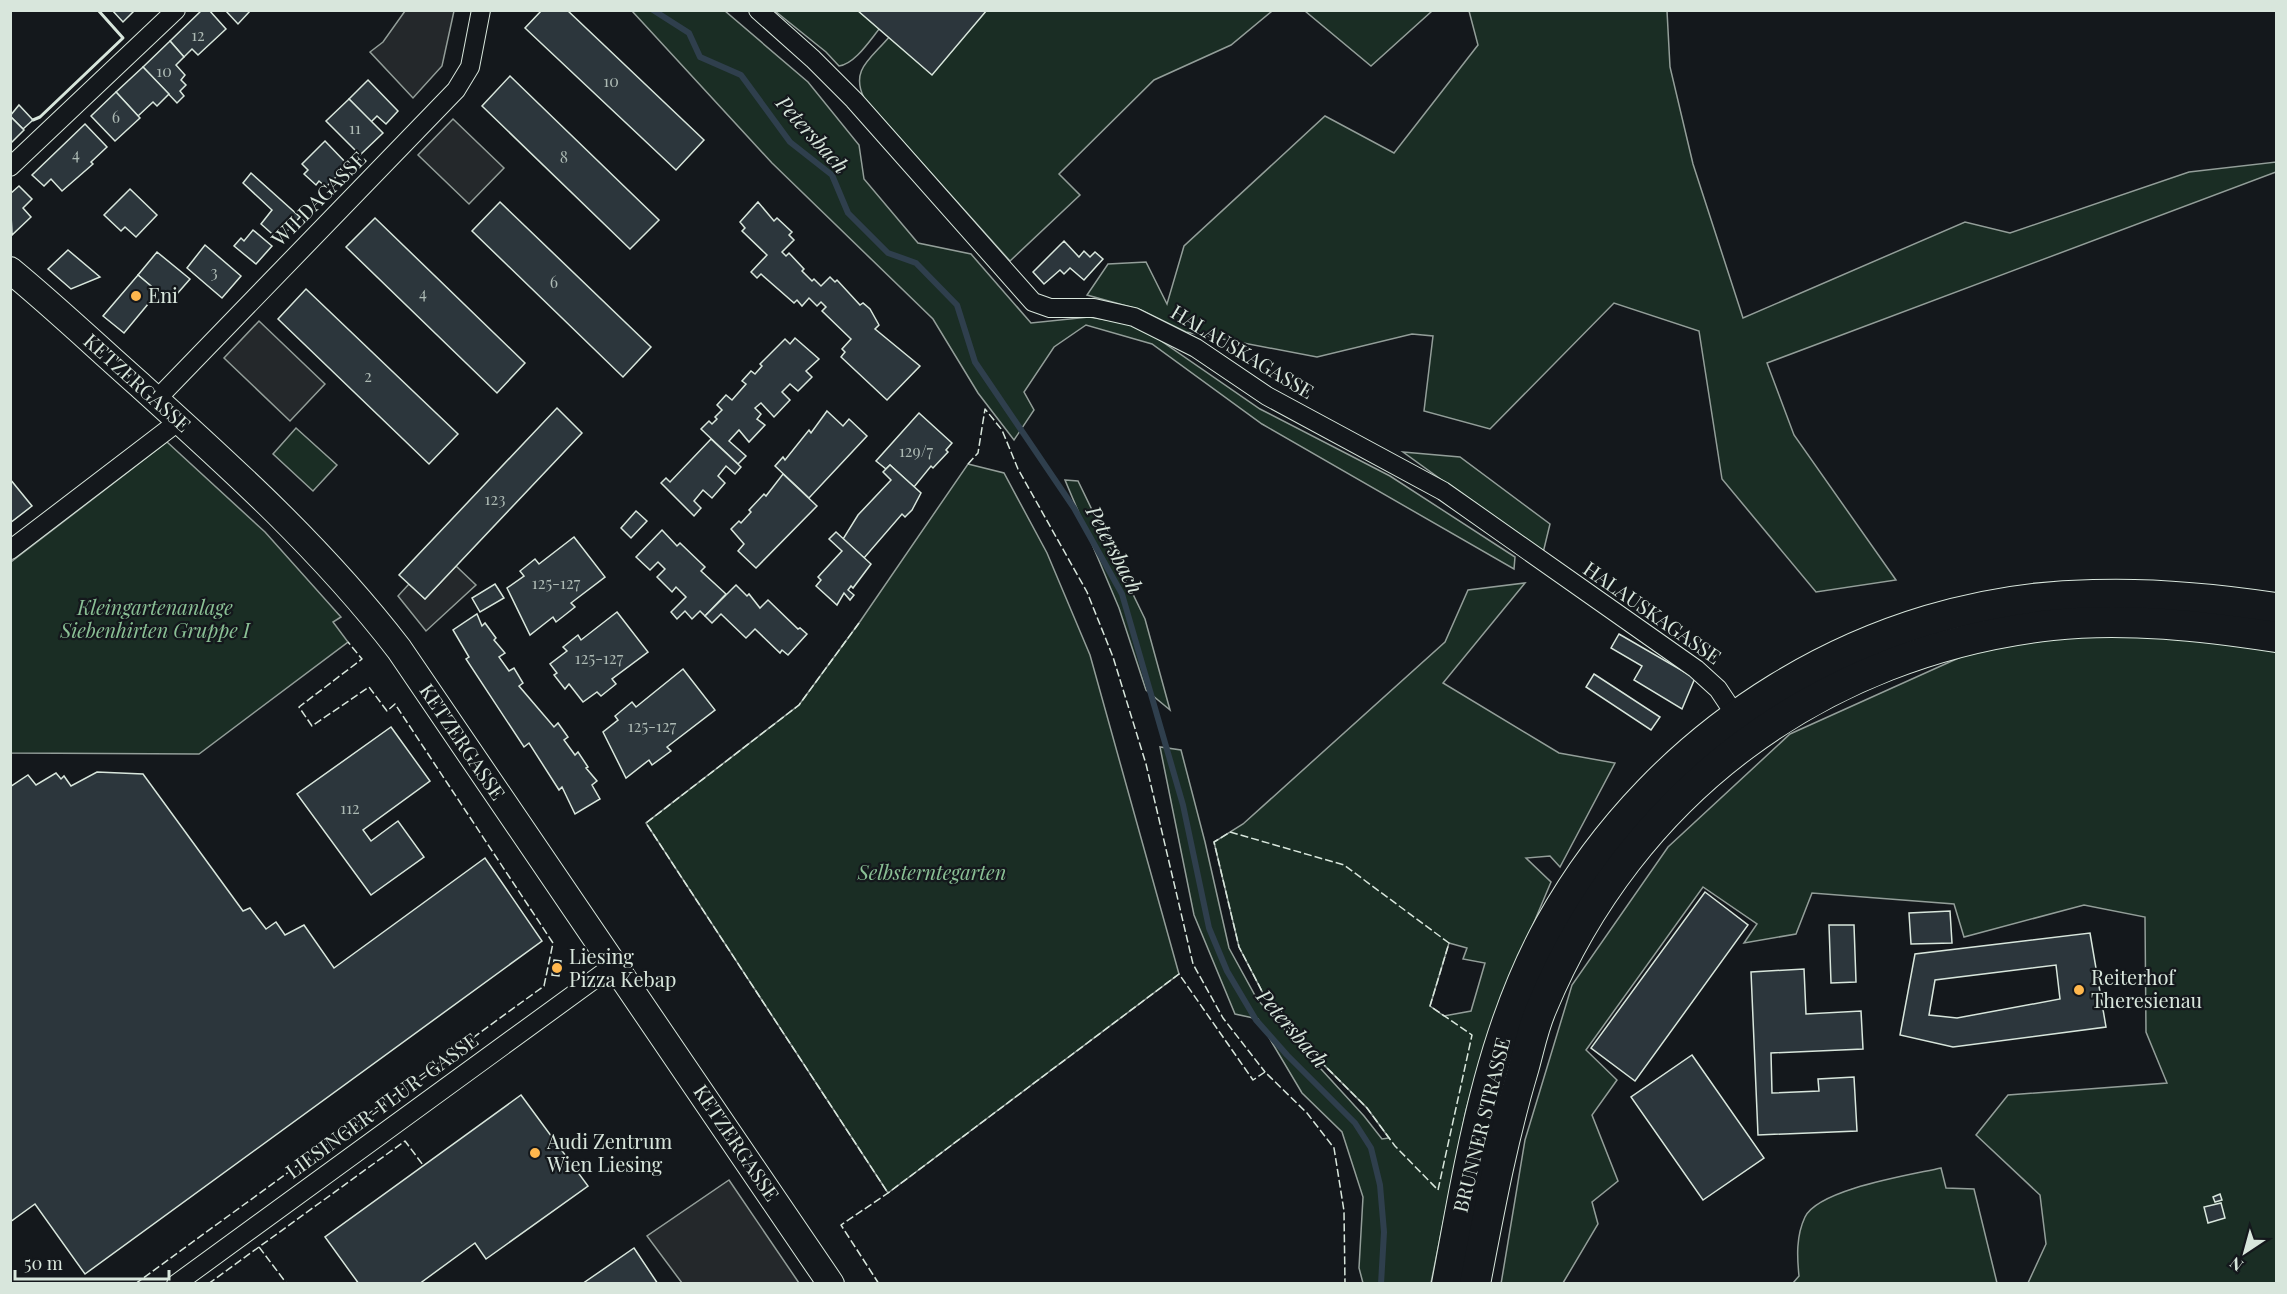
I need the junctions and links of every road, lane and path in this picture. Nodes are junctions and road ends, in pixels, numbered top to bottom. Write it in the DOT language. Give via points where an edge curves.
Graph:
graph roads {
  1 [pos="176,10"];
  2 [pos="482,10"];
  3 [pos="758,10"];
  4 [pos="10,167"];
  5 [pos="10,270"];
  6 [pos="156,400"];
  7 [pos="179,421"];
  8 [pos="10,550"];
  9 [pos="2277,608"];
  10 [pos="2277,637"];
  11 [pos="1736,716"];
  12 [pos="614,965"];
  13 [pos="176,1284"];
  14 [pos="831,1284"];
  15 [pos="1447,1284"];
  16 [pos="1475,1284"];
  1 -- 4 [label="street"];
  2 -- 6 [label="street, WILDAGASSE" via="470,67 456,90"];
  3 -- 11 [label="street, HALAUSKAGASSE" via="840,86 1034,302 1050,308 1094,308 1144,321 1196,348 1267,396 1443,491 1696,669 1718,689"];
  5 -- 6 [label="main road, KETZERGASSE"];
  6 -- 7 [label="main road, KETZERGASSE"];
  7 -- 8 [label="street"];
  7 -- 12 [label="main road, KETZERGASSE" via="295,529 365,605"];
  9 -- 11 [label="main road, BRUNNER STRASSE" via="2174,597 2090,594 1973,609 1915,624 1856,646 1807,670"];
  10 -- 16 [label="main road, BRUNNER STRASSE" via="2113,622 2055,625 1956,641 1885,664 1808,702 1700,780 1663,816 1593,906 1540,1010 1503,1139"];
  11 -- 15 [label="main road, BRUNNER STRASSE" via="1678,762 1635,804 1587,866 1550,925 1508,1020 1487,1090"];
  12 -- 13 [label="street, LIESINGER-FLUR-GASSE"];
  12 -- 14 [label="main road, KETZERGASSE"];
}
